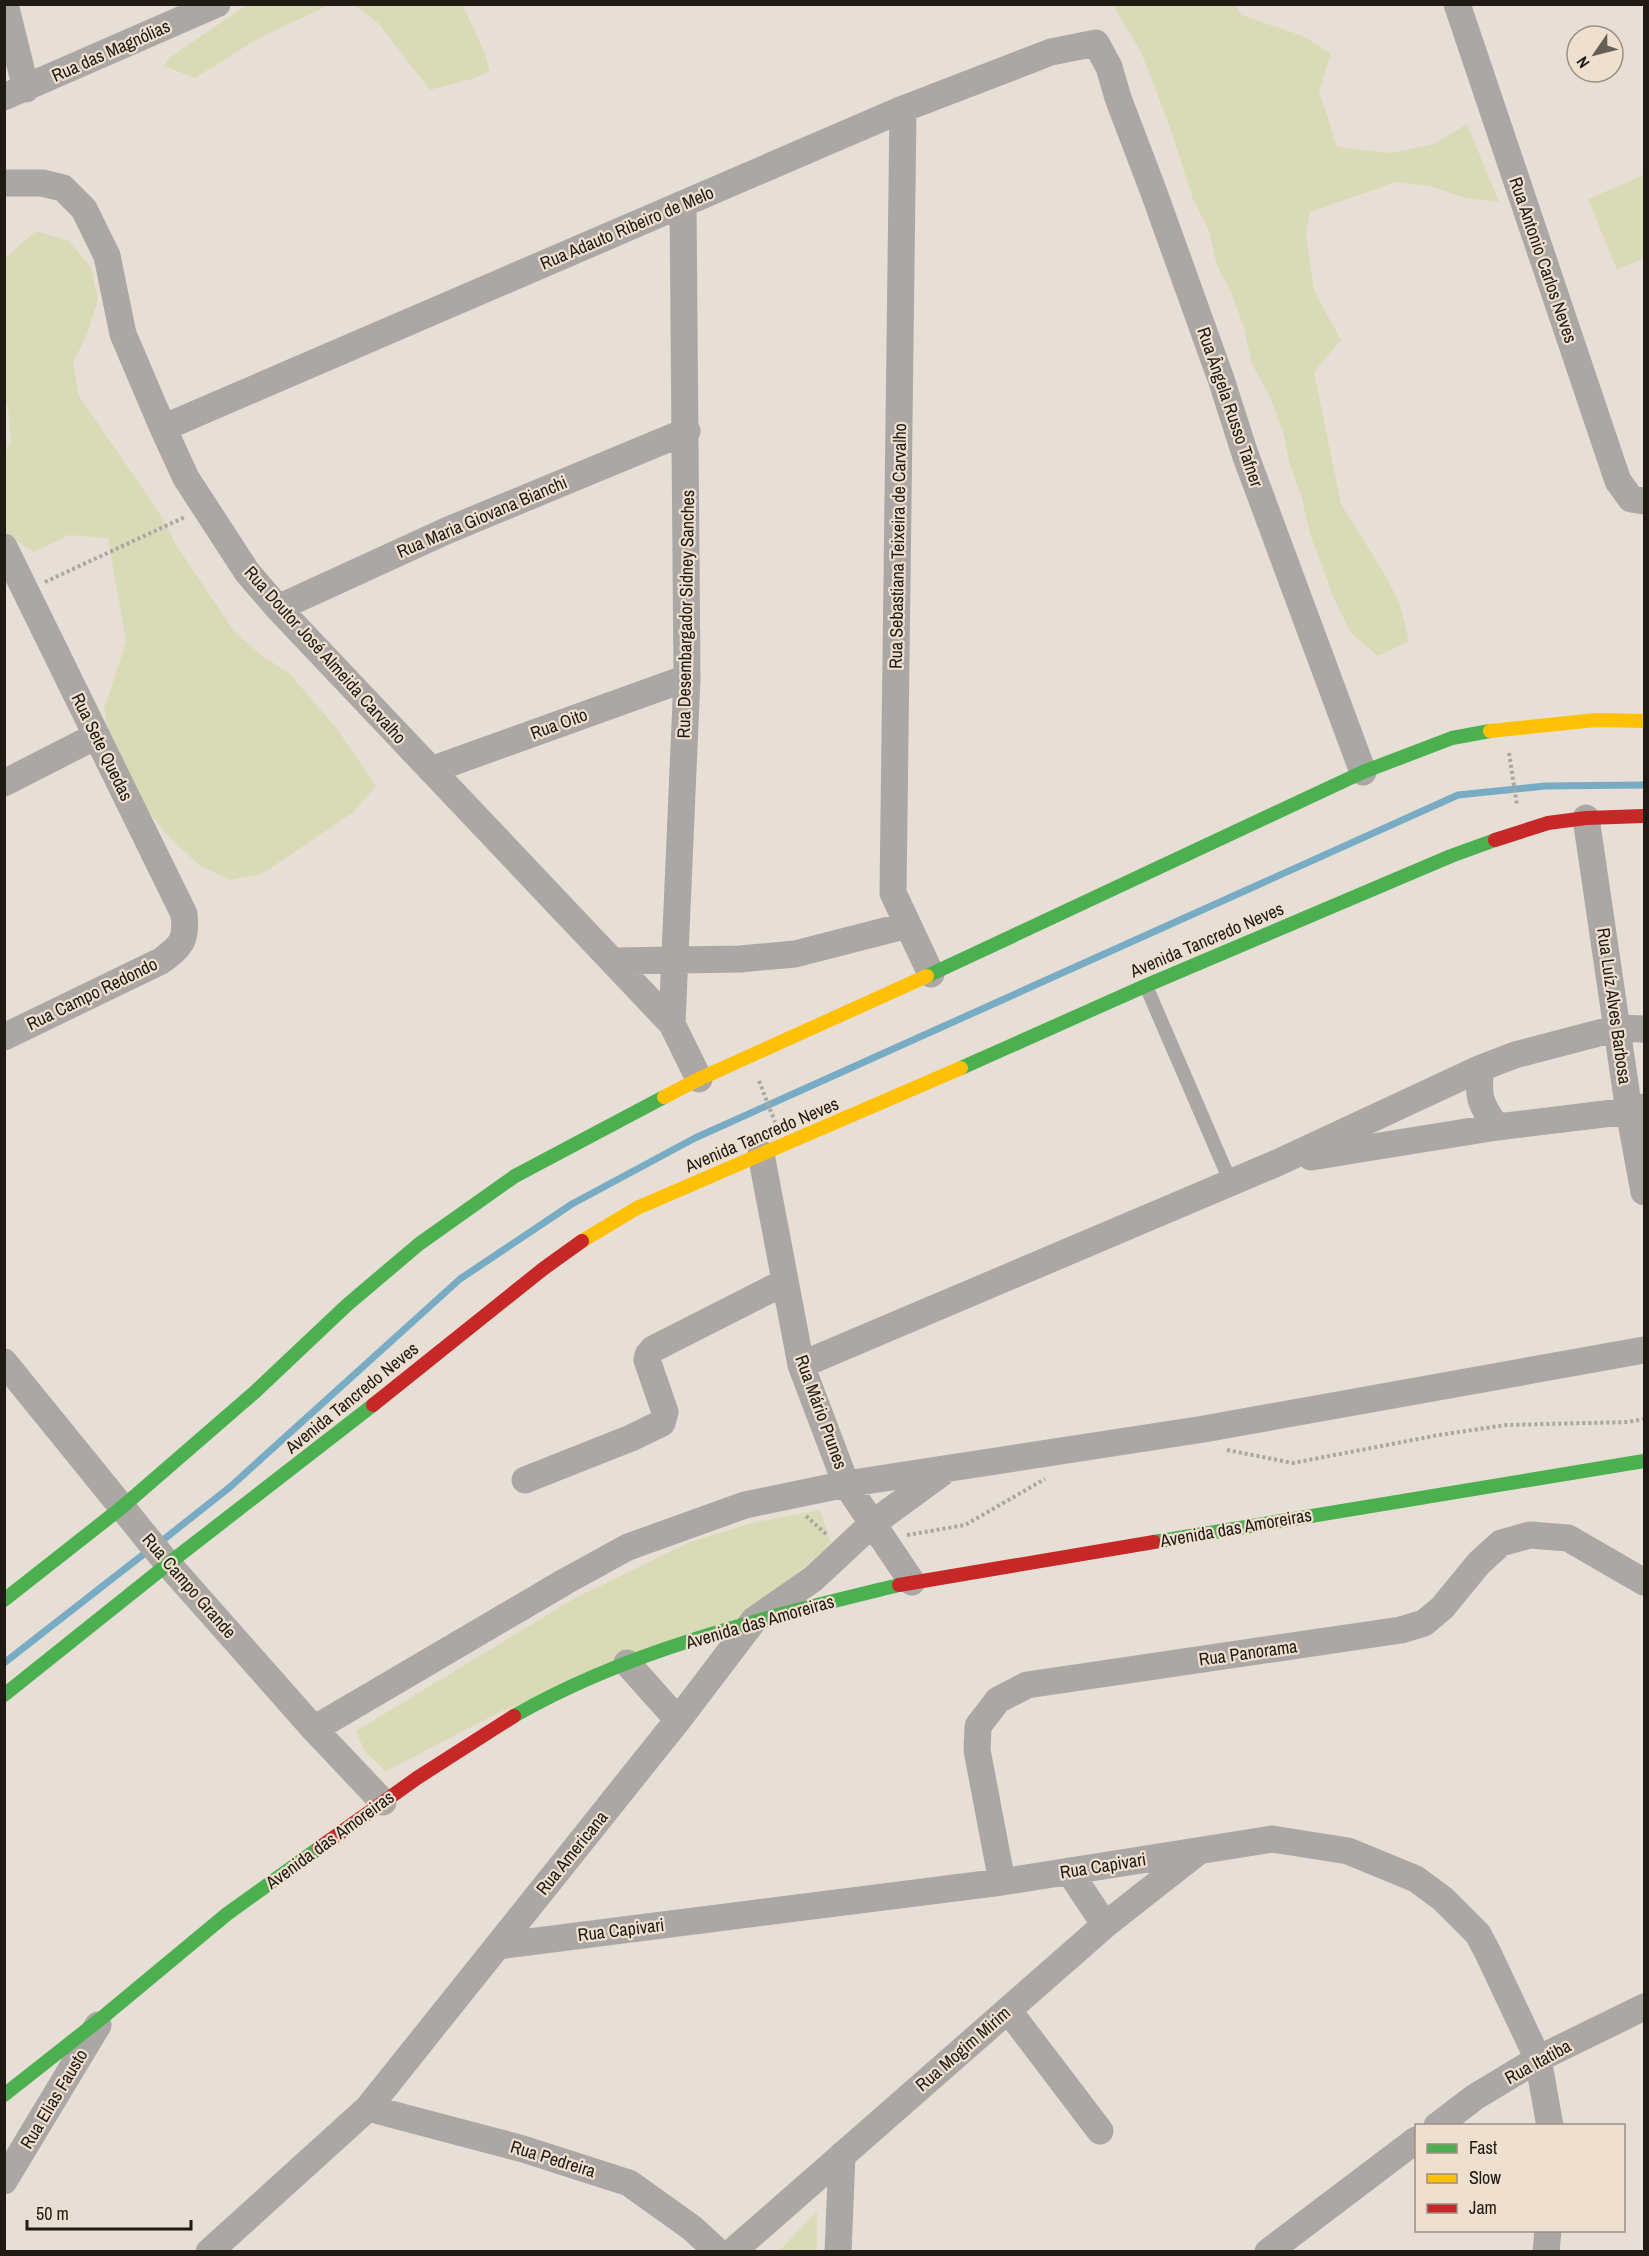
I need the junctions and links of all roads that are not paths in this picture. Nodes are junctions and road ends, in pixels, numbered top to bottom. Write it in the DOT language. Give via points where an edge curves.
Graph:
graph roads {
  1 [pos="5,4"];
  2 [pos="217,4"];
  3 [pos="1457,4"];
  4 [pos="1096,43"];
  5 [pos="15,93"];
  6 [pos="903,110"];
  7 [pos="4,183"];
  8 [pos="683,204"];
  9 [pos="162,428"];
  10 [pos="687,430"];
  11 [pos="1644,501"];
  12 [pos="4,547"];
  13 [pos="278,608"];
  14 [pos="687,678"];
  15 [pos="1644,721"];
  16 [pos="96,736"];
  17 [pos="431,770"];
  18 [pos="1363,772"];
  19 [pos="4,783"];
  20 [pos="1644,816"];
  21 [pos="1586,818"];
  22 [pos="908,925"];
  23 [pos="178,948"];
  24 [pos="613,961"];
  25 [pos="675,961"];
  26 [pos="931,974"];
  27 [pos="1145,986"];
  28 [pos="672,1024"];
  29 [pos="1631,1028"];
  30 [pos="4,1037"];
  31 [pos="1481,1068"];
  32 [pos="699,1079"];
  33 [pos="1637,1109"];
  34 [pos="1497,1127"];
  35 [pos="761,1154"];
  36 [pos="1277,1163"];
  37 [pos="1231,1183"];
  38 [pos="1644,1192"];
  39 [pos="785,1282"];
  40 [pos="1644,1350"];
  41 [pos="4,1362"];
  42 [pos="801,1365"];
  43 [pos="1644,1461"];
  44 [pos="946,1470"];
  45 [pos="525,1480"];
  46 [pos="846,1484"];
  47 [pos="127,1515"];
  48 [pos="879,1534"];
  49 [pos="165,1560"];
  50 [pos="912,1582"];
  51 [pos="1644,1582"];
  52 [pos="4,1600"];
  53 [pos="754,1620"];
  54 [pos="627,1663"];
  55 [pos="4,1695"];
  56 [pos="678,1720"];
  57 [pos="314,1728"];
  58 [pos="383,1802"];
  59 [pos="1199,1851"];
  60 [pos="1070,1871"];
  61 [pos="1002,1882"];
  62 [pos="1105,1926"];
  63 [pos="498,1946"];
  64 [pos="1644,2007"];
  65 [pos="1008,2010"];
  66 [pos="103,2017"];
  67 [pos="1538,2059"];
  68 [pos="4,2095"];
  69 [pos="368,2108"];
  70 [pos="1440,2124"];
  71 [pos="1550,2124"];
  72 [pos="1100,2132"];
  73 [pos="1415,2141"];
  74 [pos="842,2155"];
  75 [pos="4,2181"];
  76 [pos="1548,2232"];
  77 [pos="209,2252"];
  78 [pos="718,2252"];
  79 [pos="732,2252"];
  80 [pos="838,2252"];
  81 [pos="1268,2252"];
  82 [pos="1546,2252"];
  1 -- 5 [label="street"];
  2 -- 5 [label="street, Rua das Magnólias"];
  3 -- 11 [label="street, Rua Antonio Carlos Neves" via="1618,481 1631,499"];
  4 -- 6 [label="street, Rua Adauto Ribeiro de Melo" via="1051,52"];
  4 -- 18 [label="street, Rua Ângela Russo Tafner" via="1108,67"];
  6 -- 8 [label="street, Rua Adauto Ribeiro de Melo"];
  6 -- 22 [label="street, Rua Sebastiana Teixeira de Carvalho" via="893,893"];
  7 -- 9 [label="street, Rua Doutor José Almeida Carvalho" via="42,183 63,188 84,209 107,256 123,334"];
  8 -- 9 [label="street, Rua Adauto Ribeiro de Melo"];
  8 -- 10 [label="street, Rua Desembargador Sidney Sanches"];
  9 -- 13 [label="street, Rua Doutor José Almeida Carvalho" via="186,478 214,522 247,572"];
  10 -- 13 [label="street, Rua Maria Giovana Bianchi" via="446,531"];
  10 -- 14 [label="street, Rua Desembargador Sidney Sanches"];
  12 -- 16 [label="street, Rua Sete Quedas"];
  13 -- 17 [label="street, Rua Doutor José Almeida Carvalho"];
  14 -- 17 [label="street, Rua Oito"];
  14 -- 25 [label="street, Rua Desembargador Sidney Sanches"];
  15 -- 18 [label="main road" via="1596,720 1452,738"];
  16 -- 19 [label="street"];
  16 -- 23 [label="street, Rua Sete Quedas" via="184,914 186,932"];
  17 -- 24 [label="street, Rua Doutor José Almeida Carvalho"];
  18 -- 26 [label="main road"];
  20 -- 21 [label="main road, Avenida Tancredo Neves"];
  21 -- 27 [label="main road, Avenida Tancredo Neves" via="1520,831 1471,849"];
  21 -- 29 [label="street, Rua Luíz Alves Barbosa"];
  22 -- 25 [label="street" via="795,954"];
  22 -- 26 [label="street, Rua Sebastiana Teixeira de Carvalho"];
  23 -- 30 [label="street, Rua Campo Redondo" via="160,961"];
  24 -- 25 [label="street"];
  24 -- 28 [label="street, Rua Doutor José Almeida Carvalho"];
  25 -- 28 [label="street, Rua Desembargador Sidney Sanches"];
  26 -- 32 [label="main road"];
  27 -- 35 [label="main road, Avenida Tancredo Neves"];
  27 -- 37 [label="lane"];
  28 -- 32 [label="street, Rua Doutor José Almeida Carvalho"];
  29 -- 31 [label="street" via="1515,1055"];
  29 -- 33 [label="street, Rua Luíz Alves Barbosa"];
  31 -- 34 [label="street" via="1478,1089 1483,1109"];
  31 -- 36 [label="street"];
  32 -- 47 [label="main road" via="514,1176 419,1244 347,1305"];
  33 -- 34 [label="street"];
  33 -- 38 [label="street, Rua Luíz Alves Barbosa"];
  34 -- 36 [label="street"];
  35 -- 39 [label="street, Rua Mário Prunes"];
  35 -- 49 [label="main road, Avenida Tancredo Neves" via="637,1208 591,1235 313,1453"];
  36 -- 37 [label="street"];
  37 -- 42 [label="street"];
  39 -- 42 [label="street, Rua Mário Prunes"];
  39 -- 45 [label="street" via="653,1349 647,1360 665,1412 662,1423"];
  40 -- 44 [label="street" via="1204,1429"];
  41 -- 47 [label="street, Rua Campo Grande"];
  42 -- 46 [label="street, Rua Mário Prunes"];
  43 -- 50 [label="main road, Avenida das Amoreiras"];
  44 -- 46 [label="street"];
  44 -- 48 [label="street, Rua Americana"];
  46 -- 48 [label="street, Rua Mário Prunes"];
  46 -- 57 [label="street" via="745,1505 628,1547"];
  47 -- 49 [label="street, Rua Campo Grande"];
  47 -- 52 [label="main road"];
  48 -- 50 [label="street, Rua Mário Prunes"];
  48 -- 53 [label="street, Rua Americana" via="844,1551 787,1599"];
  49 -- 55 [label="main road, Avenida Tancredo Neves"];
  49 -- 57 [label="street, Rua Campo Grande"];
  50 -- 53 [label="main road, Avenida das Amoreiras"];
  51 -- 61 [label="street, Rua Panorama" via="1568,1538 1530,1535 1501,1543 1442,1608 1424,1623 1401,1630 1027,1685 998,1700 978,1726 977,1750"];
  53 -- 54 [label="main road, Avenida das Amoreiras"];
  53 -- 56 [label="street, Rua Americana"];
  54 -- 56 [label="street"];
  54 -- 58 [label="main road, Avenida das Amoreiras" via="537,1702"];
  56 -- 63 [label="street, Rua Americana"];
  57 -- 58 [label="street, Rua Campo Grande"];
  58 -- 66 [label="main road, Avenida das Amoreiras" via="227,1914"];
  59 -- 60 [label="street, Rua Capivari"];
  59 -- 62 [label="street, Rua Mogim Mirim"];
  59 -- 67 [label="street, Rua Capivari" via="1272,1839 1348,1851 1416,1880 1443,1899 1478,1934"];
  60 -- 61 [label="street, Rua Capivari"];
  60 -- 62 [label="street"];
  61 -- 63 [label="street, Rua Capivari"];
  62 -- 65 [label="street, Rua Mogim Mirim"];
  63 -- 69 [label="street, Rua Americana"];
  64 -- 67 [label="street, Rua Itatiba"];
  65 -- 72 [label="street"];
  65 -- 74 [label="street, Rua Mogim Mirim"];
  66 -- 68 [label="main road, Avenida das Amoreiras"];
  66 -- 75 [label="street, Rua Elias Fausto"];
  67 -- 70 [label="street, Rua Itatiba" via="1475,2097"];
  67 -- 71 [label="street, Rua Capivari"];
  69 -- 77 [label="street, Rua Americana"];
  69 -- 78 [label="street, Rua Pedreira" via="629,2183 692,2228"];
  73 -- 81 [label="street"];
  74 -- 79 [label="street, Rua Mogim Mirim"];
  74 -- 80 [label="street"];
  76 -- 82 [label="street"];
}
